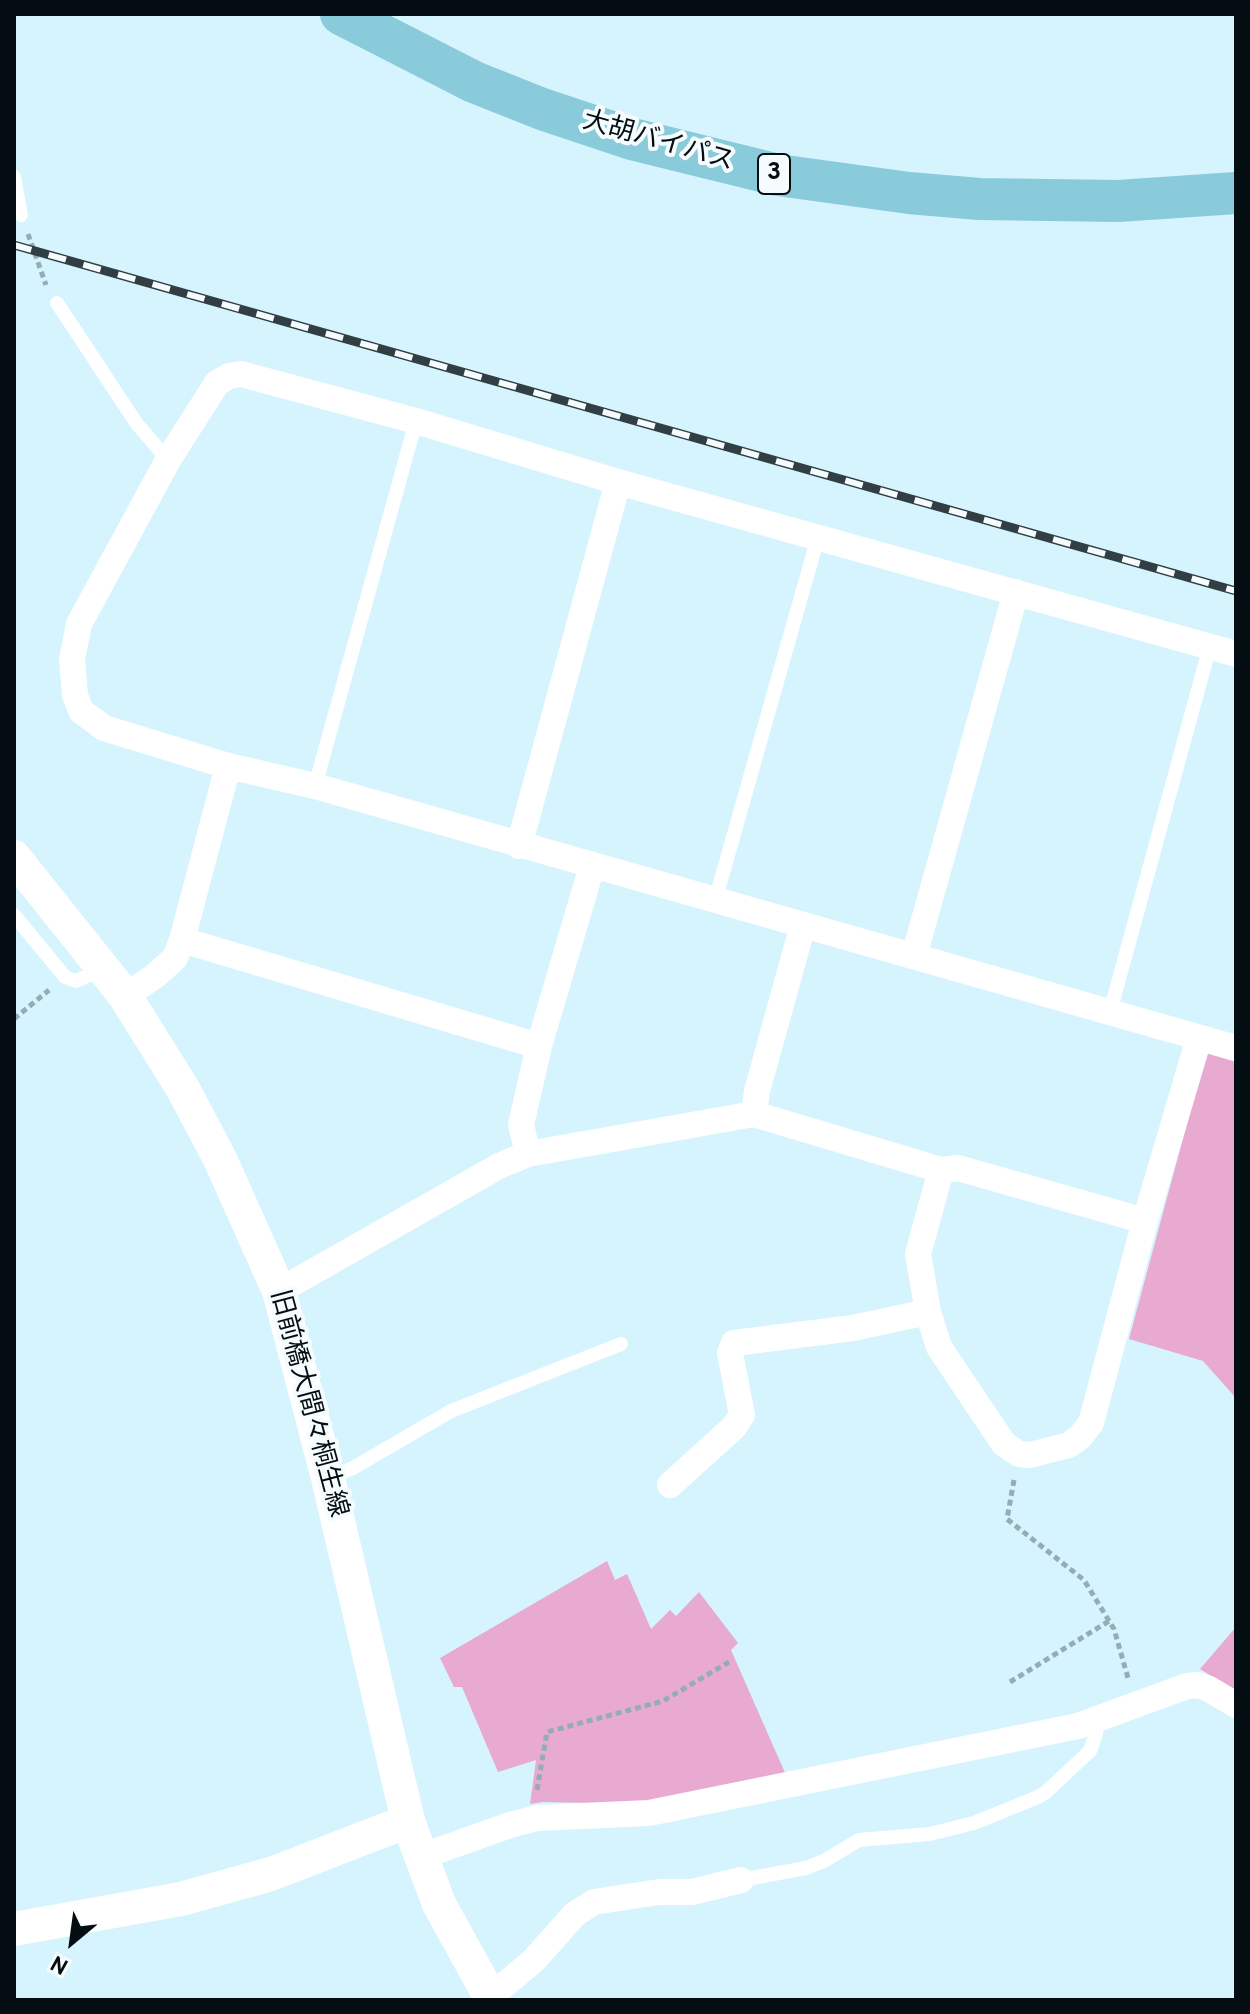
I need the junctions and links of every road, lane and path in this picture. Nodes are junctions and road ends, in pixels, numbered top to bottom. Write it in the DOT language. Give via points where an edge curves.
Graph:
graph roads {
  1 [pos="341,14"];
  2 [pos="14,177"];
  3 [pos="1236,193"];
  4 [pos="21,215"];
  5 [pos="57,303"];
  6 [pos="416,421"];
  7 [pos="168,460"];
  8 [pos="618,482"];
  9 [pos="818,537"];
  10 [pos="1016,592"];
  11 [pos="1210,646"];
  12 [pos="1236,654"];
  13 [pos="228,766"];
  14 [pos="315,786"];
  15 [pos="519,846"];
  16 [pos="14,857"];
  17 [pos="592,866"];
  18 [pos="715,901"];
  19 [pos="14,915"];
  20 [pos="803,925"];
  21 [pos="182,940"];
  22 [pos="914,956"];
  23 [pos="104,968"];
  24 [pos="65,977"];
  25 [pos="125,996"];
  26 [pos="1110,1012"];
  27 [pos="14,1019"];
  28 [pos="1199,1038"];
  29 [pos="539,1046"];
  30 [pos="1236,1048"];
  31 [pos="754,1114"];
  32 [pos="528,1154"];
  33 [pos="941,1170"];
  34 [pos="1145,1221"];
  35 [pos="279,1291"];
  36 [pos="928,1312"];
  37 [pos="621,1344"];
  38 [pos="1019,1454"];
  39 [pos="328,1478"];
  40 [pos="670,1485"];
  41 [pos="1109,1621"];
  42 [pos="729,1662"];
  43 [pos="1010,1682"];
  44 [pos="1236,1705"];
  45 [pos="1135,1706"];
  46 [pos="1096,1720"];
  47 [pos="537,1818"];
  48 [pos="408,1821"];
  49 [pos="420,1857"];
  50 [pos="741,1880"];
  51 [pos="14,1929"];
  52 [pos="491,1998"];
  1 -- 3 [label="main road, 大胡バイパス / 3" via="474,82 542,109 632,139 778,175 979,199 1118,201"];
  2 -- 4 [label="lane"];
  4 -- 5 [label="path"];
  5 -- 7 [label="lane" via="137,424"];
  6 -- 7 [label="street" via="241,374 217,383"];
  6 -- 8 [label="street"];
  6 -- 14 [label="lane"];
  7 -- 13 [label="street" via="79,624 72,659 75,695 81,711 104,728"];
  8 -- 9 [label="street"];
  8 -- 15 [label="street"];
  9 -- 10 [label="street"];
  9 -- 18 [label="lane"];
  10 -- 11 [label="street"];
  10 -- 22 [label="street"];
  11 -- 12 [label="street"];
  11 -- 26 [label="lane"];
  13 -- 14 [label="street"];
  13 -- 21 [label="street"];
  14 -- 15 [label="street"];
  15 -- 17 [label="street"];
  16 -- 23 [label="street, 旧前橋大間々桐生線"];
  17 -- 18 [label="street"];
  17 -- 29 [label="street"];
  18 -- 20 [label="street"];
  19 -- 24 [label="lane"];
  20 -- 22 [label="street"];
  20 -- 31 [label="street"];
  21 -- 25 [label="street" via="175,958"];
  21 -- 29 [label="street"];
  22 -- 26 [label="street"];
  23 -- 24 [label="lane" via="76,981"];
  23 -- 25 [label="street, 旧前橋大間々桐生線"];
  24 -- 27 [label="path"];
  25 -- 35 [label="street, 旧前橋大間々桐生線" via="220,1159"];
  26 -- 28 [label="street"];
  28 -- 30 [label="street"];
  28 -- 34 [label="street"];
  29 -- 32 [label="street" via="521,1125"];
  31 -- 32 [label="street"];
  31 -- 33 [label="street"];
  32 -- 35 [label="street"];
  33 -- 34 [label="street" via="958,1168"];
  33 -- 36 [label="street" via="918,1254"];
  34 -- 38 [label="street" via="1091,1423 1069,1445"];
  35 -- 39 [label="street, 旧前橋大間々桐生線"];
  36 -- 38 [label="street" via="939,1347 995,1433"];
  36 -- 40 [label="street" via="734,1343 730,1353 742,1415"];
  37 -- 39 [label="lane" via="451,1411"];
  38 -- 41 [label="path" via="1007,1519 1084,1580"];
  39 -- 48 [label="street, 旧前橋大間々桐生線"];
  41 -- 43 [label="path"];
  41 -- 45 [label="path"];
  42 -- 47 [label="path" via="663,1701 547,1732"];
  44 -- 45 [label="street" via="1198,1685"];
  45 -- 46 [label="street"];
  46 -- 47 [label="street" via="649,1813"];
  46 -- 50 [label="lane" via="1090,1751 1038,1797 974,1823 930,1834 859,1840 806,1868"];
  47 -- 49 [label="street"];
  48 -- 49 [label="street, 旧前橋大間々桐生線"];
  48 -- 51 [label="street" via="271,1874 211,1891"];
  49 -- 52 [label="street, 旧前橋大間々桐生線" via="439,1904"];
  50 -- 52 [label="street" via="692,1892 594,1902 575,1914"];
}
